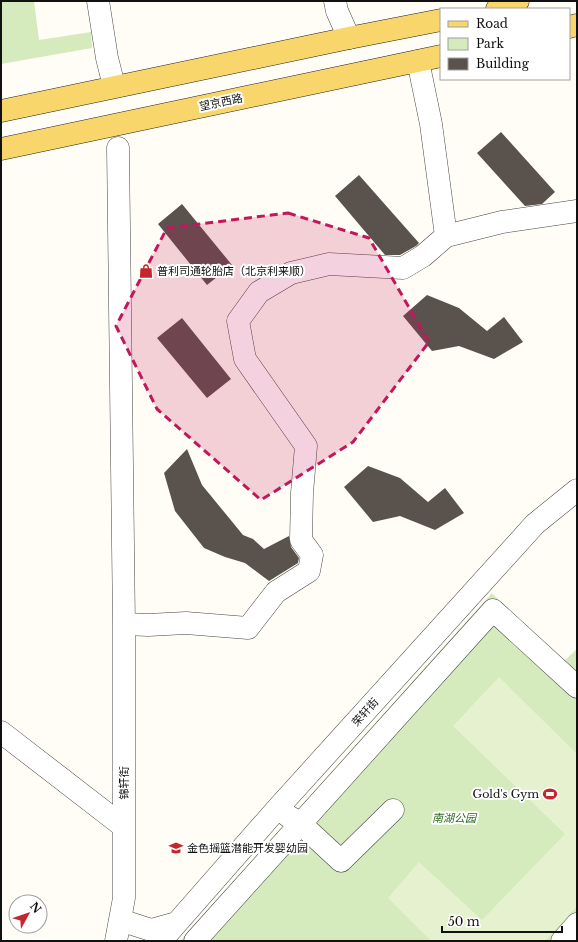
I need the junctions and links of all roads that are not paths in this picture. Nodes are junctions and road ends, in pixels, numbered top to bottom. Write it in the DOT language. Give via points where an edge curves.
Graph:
graph roads {
  1 [pos="98,1"];
  2 [pos="334,1"];
  3 [pos="518,1"];
  4 [pos="500,8"];
  5 [pos="440,20"];
  6 [pos="349,38"];
  7 [pos="440,56"];
  8 [pos="418,61"];
  9 [pos="114,86"];
  10 [pos="1,111"];
  11 [pos="118,148"];
  12 [pos="1,149"];
  13 [pos="577,211"];
  14 [pos="446,236"];
  15 [pos="577,490"];
  16 [pos="124,624"];
  17 [pos="577,687"];
  18 [pos="1,732"];
  19 [pos="276,810"];
  20 [pos="394,810"];
  21 [pos="300,823"];
  22 [pos="124,827"];
  23 [pos="120,920"];
  24 [pos="176,922"];
  25 [pos="577,924"];
  26 [pos="116,941"];
  27 [pos="161,941"];
  28 [pos="195,941"];
  29 [pos="562,941"];
  1 -- 9 [label="street"];
  2 -- 6 [label="street"];
  3 -- 4 [label="main road"];
  5 -- 6 [label="main road"];
  6 -- 9 [label="main road"];
  7 -- 8 [label="main road, 望京西路"];
  8 -- 12 [label="main road, 望京西路"];
  8 -- 14 [label="street" via="431,124"];
  9 -- 10 [label="main road"];
  11 -- 16 [label="street, 锦轩街"];
  13 -- 14 [label="street" via="502,222"];
  14 -- 16 [label="street" via="423,256 402,268 329,264 291,272 259,292 238,321 245,359 306,446 301,540 312,555 309,571 276,592 248,628 186,622"];
  15 -- 19 [label="street, 荣轩街" via="536,524"];
  16 -- 22 [label="street, 锦轩街"];
  17 -- 21 [label="street" via="493,610"];
  18 -- 22 [label="street"];
  19 -- 21 [label="street"];
  19 -- 24 [label="street, 荣轩街"];
  20 -- 21 [label="street" via="341,861"];
  21 -- 28 [label="street"];
  22 -- 23 [label="street, 锦轩街" via="124,898"];
  23 -- 24 [label="street" via="151,930"];
  23 -- 26 [label="street, 锦轩街"];
  24 -- 27 [label="street, 荣轩街"];
  25 -- 29 [label="street"];
}
